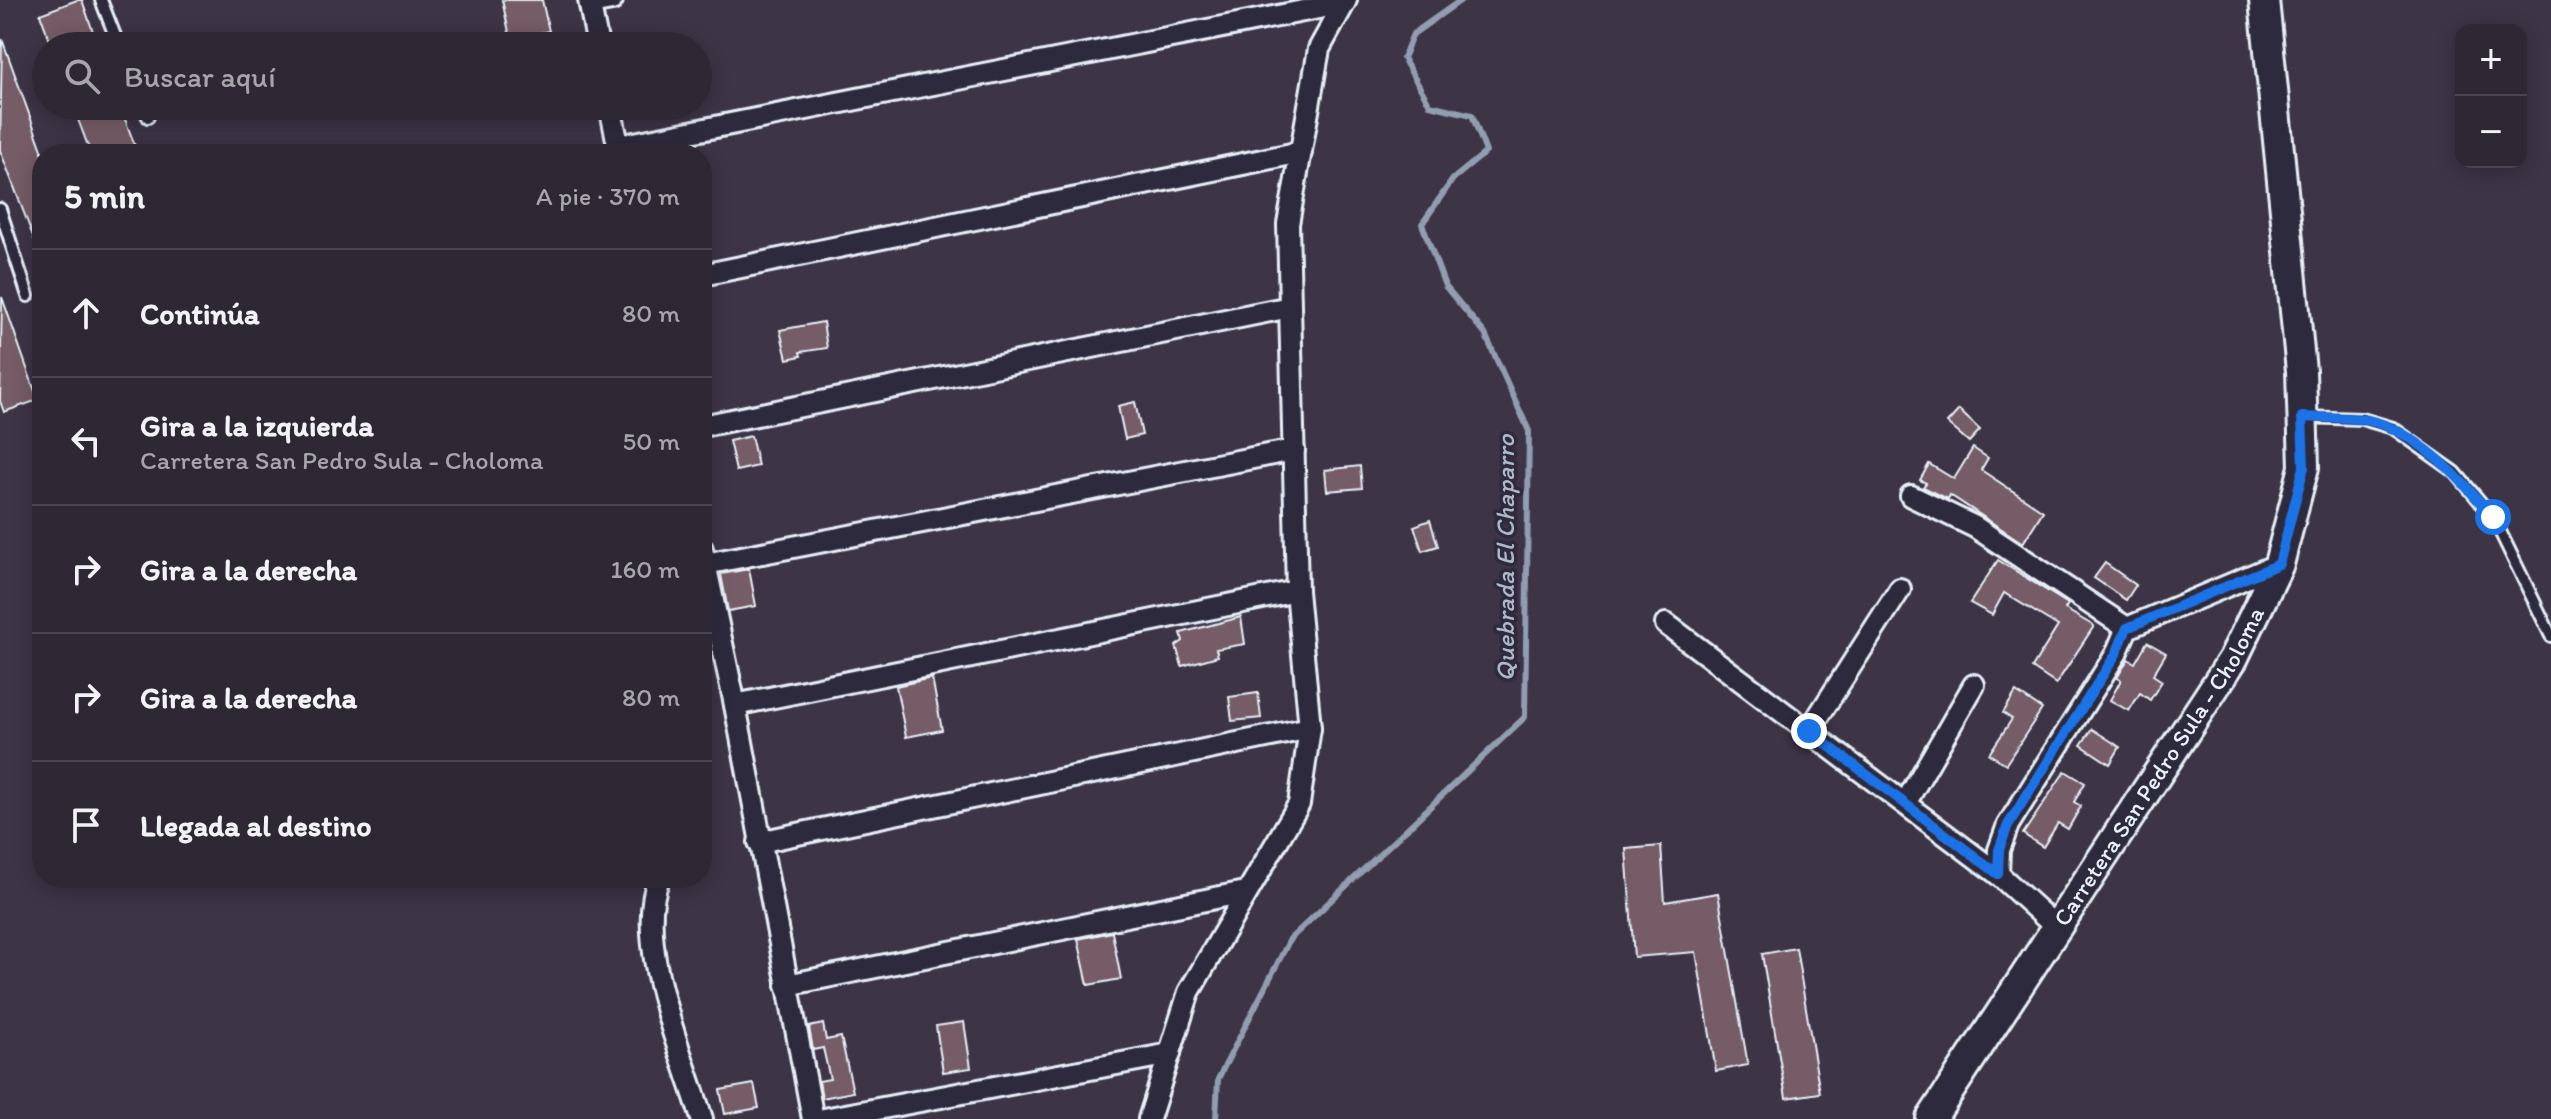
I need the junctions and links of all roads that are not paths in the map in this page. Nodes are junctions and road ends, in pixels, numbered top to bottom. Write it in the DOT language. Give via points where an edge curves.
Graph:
graph roads {
  1 [pos="101,0"];
  2 [pos="612,0"];
  3 [pos="2264,0"];
  4 [pos="590,2"];
  5 [pos="1345,2"];
  6 [pos="114,32"];
  7 [pos="595,32"];
  8 [pos="613,120"];
  9 [pos="618,144"];
  10 [pos="648,144"];
  11 [pos="1301,152"];
  12 [pos="0,209"];
  13 [pos="712,273"];
  14 [pos="28,296"];
  15 [pos="1290,307"];
  16 [pos="2302,417"];
  17 [pos="712,424"];
  18 [pos="1294,450"];
  19 [pos="1911,496"];
  20 [pos="712,556"];
  21 [pos="2279,564"];
  22 [pos="1900,589"];
  23 [pos="1297,591"];
  24 [pos="712,595"];
  25 [pos="1666,624"];
  26 [pos="2127,628"];
  27 [pos="2551,636"];
  28 [pos="1974,685"];
  29 [pos="735,705"];
  30 [pos="1310,728"];
  31 [pos="1809,731"];
  32 [pos="1906,802"];
  33 [pos="759,842"];
  34 [pos="1998,874"];
  35 [pos="655,888"];
  36 [pos="1245,892"];
  37 [pos="2057,928"];
  38 [pos="787,985"];
  39 [pos="1170,1054"];
  40 [pos="702,1119"];
  41 [pos="813,1119"];
  42 [pos="824,1119"];
  43 [pos="1149,1119"];
  44 [pos="1931,1119"];
  1 -- 6 [label="lane"];
  2 -- 4 [label="street"];
  3 -- 16 [label="main road, Carretera San Pedro Sula - Choloma"];
  4 -- 7 [label="street"];
  5 -- 10 [label="street"];
  5 -- 11 [label="street" via="1319,49"];
  8 -- 9 [label="street"];
  11 -- 13 [label="street"];
  11 -- 15 [label="street" via="1288,224"];
  12 -- 14 [label="lane"];
  15 -- 17 [label="street"];
  15 -- 18 [label="street"];
  16 -- 21 [label="main road, Carretera San Pedro Sula - Choloma" via="2304,467"];
  16 -- 27 [label="lane" via="2362,419 2393,428 2455,472 2493,517"];
  18 -- 20 [label="street"];
  18 -- 23 [label="street"];
  19 -- 26 [label="street" via="1975,527"];
  21 -- 26 [label="street"];
  21 -- 37 [label="main road, Carretera San Pedro Sula - Choloma" via="2233,659"];
  22 -- 31 [label="street"];
  23 -- 29 [label="street"];
  23 -- 30 [label="street"];
  24 -- 29 [label="street"];
  25 -- 31 [label="street"];
  26 -- 34 [label="street" via="2116,654 2008,825"];
  28 -- 32 [label="street"];
  29 -- 33 [label="street"];
  30 -- 33 [label="street"];
  30 -- 36 [label="street" via="1299,804"];
  31 -- 32 [label="street"];
  32 -- 34 [label="street"];
  33 -- 38 [label="street"];
  34 -- 37 [label="street"];
  35 -- 40 [label="street" via="650,900 652,950"];
  36 -- 38 [label="street"];
  36 -- 39 [label="street" via="1189,992"];
  37 -- 44 [label="main road, Carretera San Pedro Sula - Choloma"];
  38 -- 41 [label="street"];
  39 -- 42 [label="street"];
  39 -- 43 [label="street"];
}
